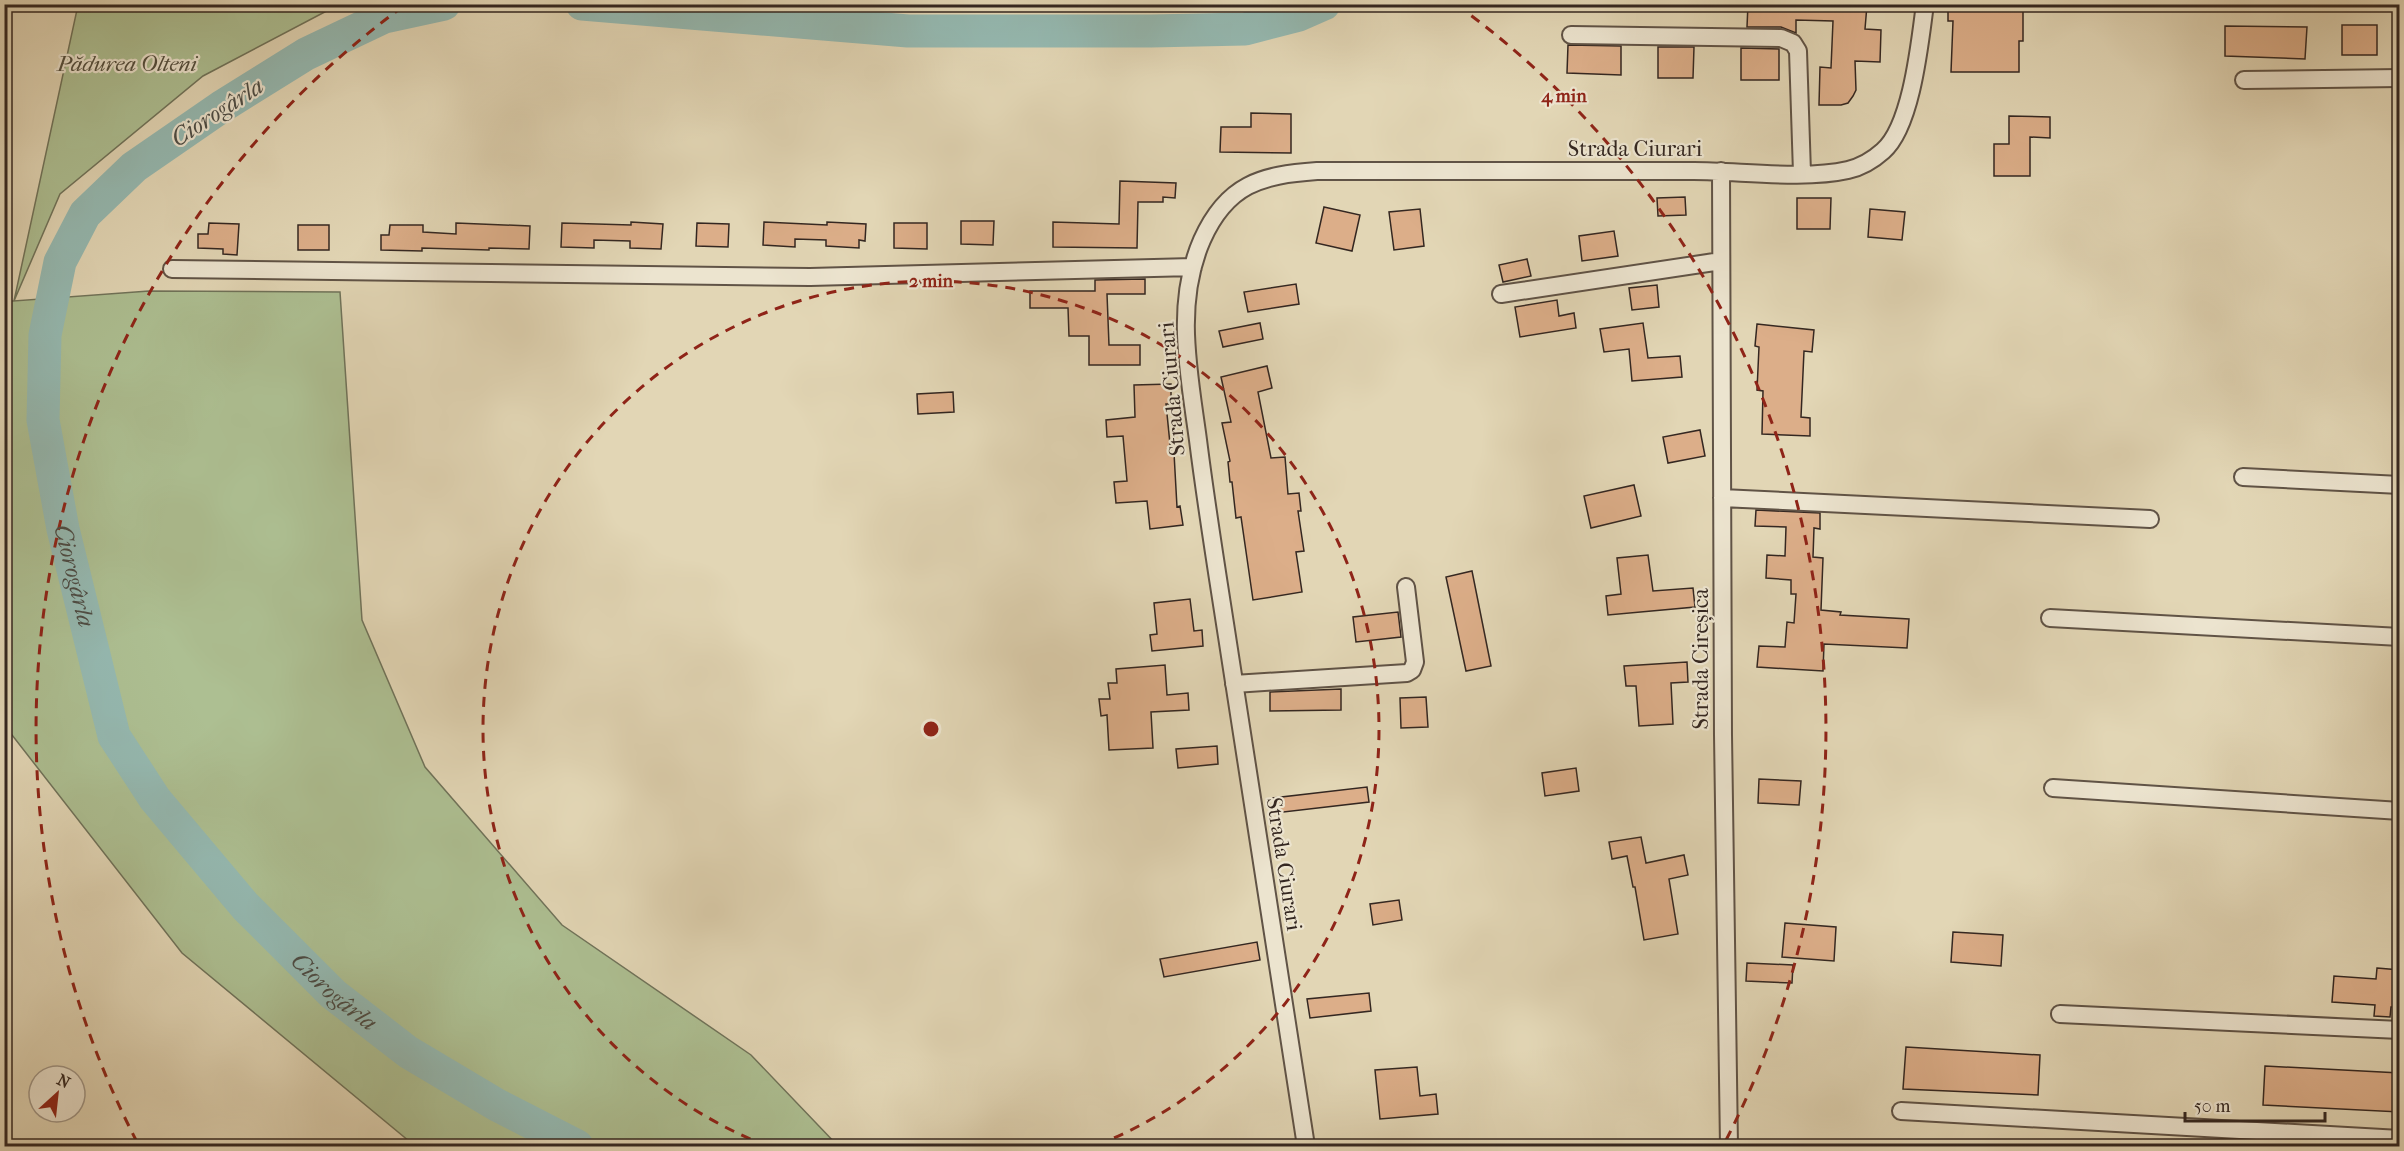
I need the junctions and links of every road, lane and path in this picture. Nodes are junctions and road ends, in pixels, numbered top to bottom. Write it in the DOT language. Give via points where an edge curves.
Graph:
graph roads {
  1 [pos="1925,4"];
  2 [pos="1571,34"];
  3 [pos="2400,78"];
  4 [pos="2244,80"];
  5 [pos="1721,171"];
  6 [pos="1802,173"];
  7 [pos="1721,261"];
  8 [pos="1193,267"];
  9 [pos="172,269"];
  10 [pos="1502,294"];
  11 [pos="2243,477"];
  12 [pos="2400,485"];
  13 [pos="1722,498"];
  14 [pos="2150,519"];
  15 [pos="1406,588"];
  16 [pos="2050,618"];
  17 [pos="2400,637"];
  18 [pos="1234,684"];
  19 [pos="2053,788"];
  20 [pos="2400,811"];
  21 [pos="2060,1014"];
  22 [pos="2400,1030"];
  23 [pos="1901,1111"];
  24 [pos="2400,1138"];
  25 [pos="1306,1146"];
  26 [pos="1729,1146"];
  1 -- 6 [label="street, Strada Ciurari" via="1907,103 1886,149 1862,166 1848,170"];
  2 -- 6 [label="street" via="1781,38 1793,43 1798,51"];
  3 -- 4 [label="street"];
  5 -- 6 [label="street, Strada Ciurari"];
  5 -- 7 [label="street, Strada Cireșica"];
  5 -- 8 [label="street, Strada Ciurari" via="1277,174 1249,184 1216,213"];
  7 -- 10 [label="street"];
  7 -- 13 [label="street, Strada Cireșica"];
  8 -- 9 [label="street" via="810,277"];
  8 -- 18 [label="street, Strada Ciurari" via="1185,335"];
  11 -- 12 [label="street"];
  13 -- 14 [label="street"];
  13 -- 26 [label="street, Strada Cireșica"];
  15 -- 18 [label="street" via="1415,662 1407,673"];
  16 -- 17 [label="street"];
  18 -- 25 [label="street, Strada Ciurari"];
  19 -- 20 [label="street"];
  21 -- 22 [label="street"];
  23 -- 24 [label="street"];
}
